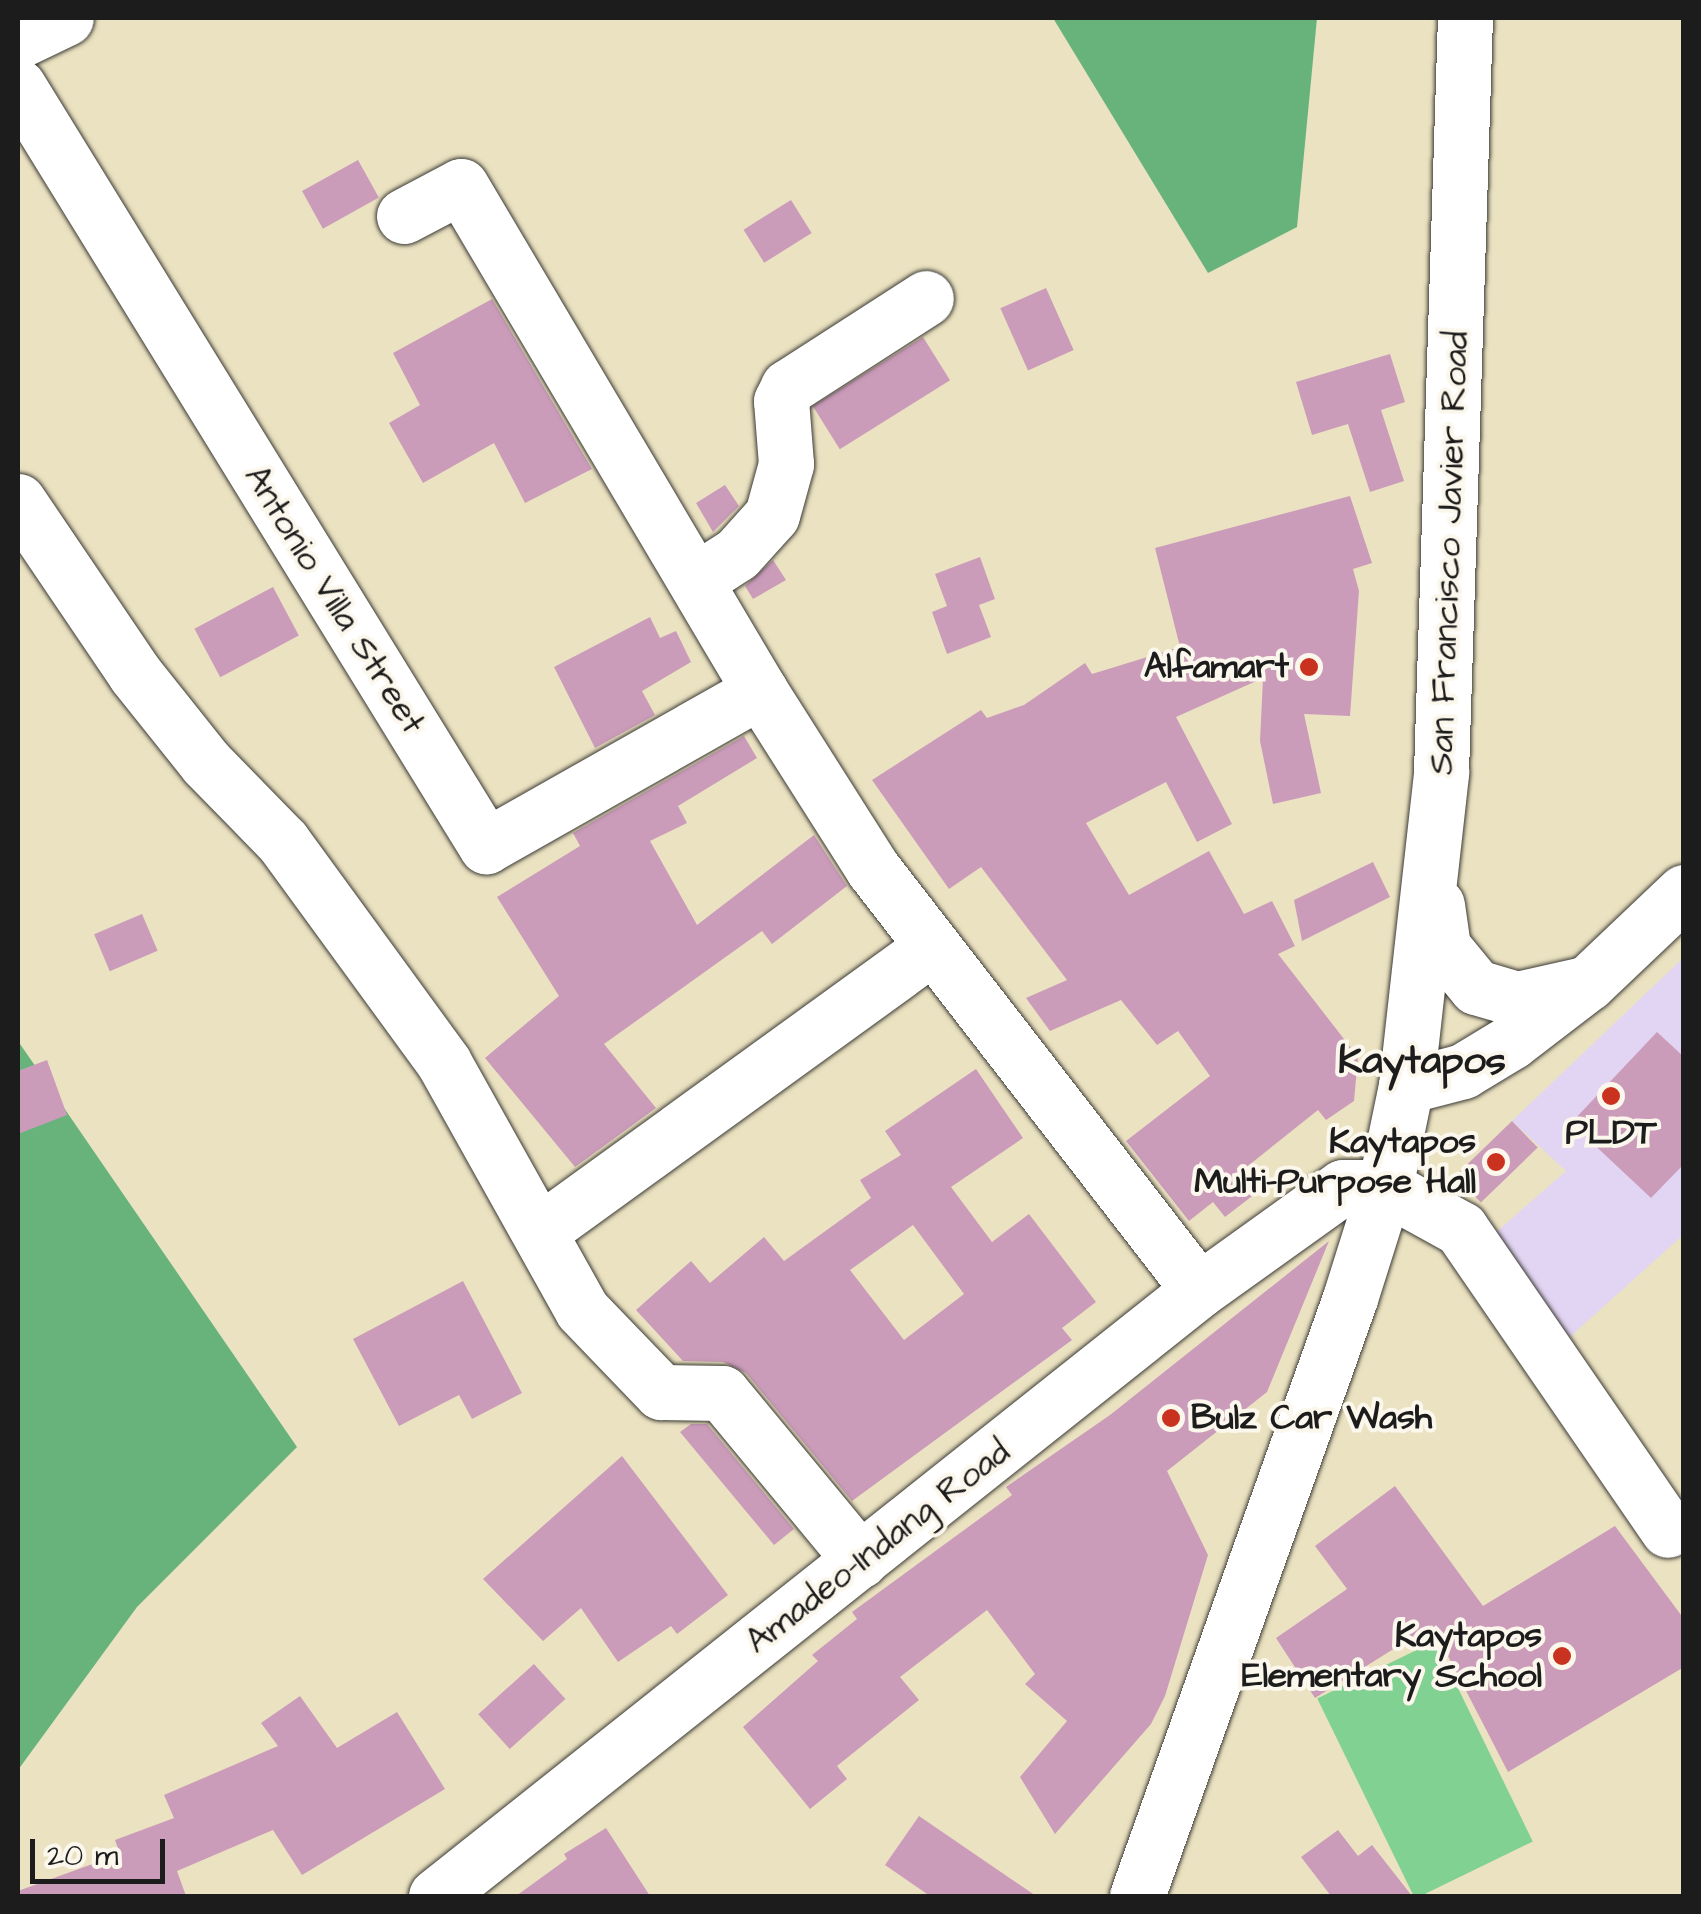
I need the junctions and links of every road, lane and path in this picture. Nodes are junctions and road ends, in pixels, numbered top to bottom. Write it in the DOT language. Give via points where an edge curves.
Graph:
graph roads {
  1 [pos="66,18"];
  2 [pos="1465,18"];
  3 [pos="18,41"];
  4 [pos="18,86"];
  5 [pos="404,216"];
  6 [pos="926,298"];
  7 [pos="18,501"];
  8 [pos="698,579"];
  9 [pos="760,692"];
  10 [pos="1434,860"];
  11 [pos="1684,892"];
  12 [pos="928,949"];
  13 [pos="1588,983"];
  14 [pos="1406,1086"];
  15 [pos="1385,1187"];
  16 [pos="540,1231"];
  17 [pos="1199,1290"];
  18 [pos="1668,1530"];
  19 [pos="860,1560"];
  20 [pos="436,1896"];
  21 [pos="1137,1896"];
  1 -- 3 [label="street"];
  2 -- 10 [label="street, San Francisco Javier Road" via="1454,470"];
  4 -- 9 [label="street, Antonio Villa Street" via="486,846"];
  5 -- 8 [label="street" via="461,186"];
  6 -- 8 [label="street" via="788,386 781,400 786,464 772,515 737,554"];
  7 -- 16 [label="street" via="134,674 206,763 283,842 444,1063"];
  8 -- 9 [label="street"];
  9 -- 12 [label="street"];
  10 -- 13 [label="street" via="1438,931 1461,977 1518,999"];
  10 -- 14 [label="street, San Francisco Javier Road"];
  11 -- 13 [label="street"];
  12 -- 16 [label="street"];
  12 -- 17 [label="street"];
  13 -- 14 [label="street" via="1463,1071"];
  14 -- 15 [label="street, San Francisco Javier Road"];
  15 -- 17 [label="street, Amadeo-Indang Road" via="1343,1187"];
  15 -- 18 [label="street" via="1444,1215 1482,1253"];
  15 -- 21 [label="street, San Francisco Javier Road"];
  16 -- 19 [label="street" via="582,1310 624,1358 661,1392 722,1394"];
  17 -- 19 [label="street, Amadeo-Indang Road"];
  19 -- 20 [label="street, Amadeo-Indang Road"];
}
